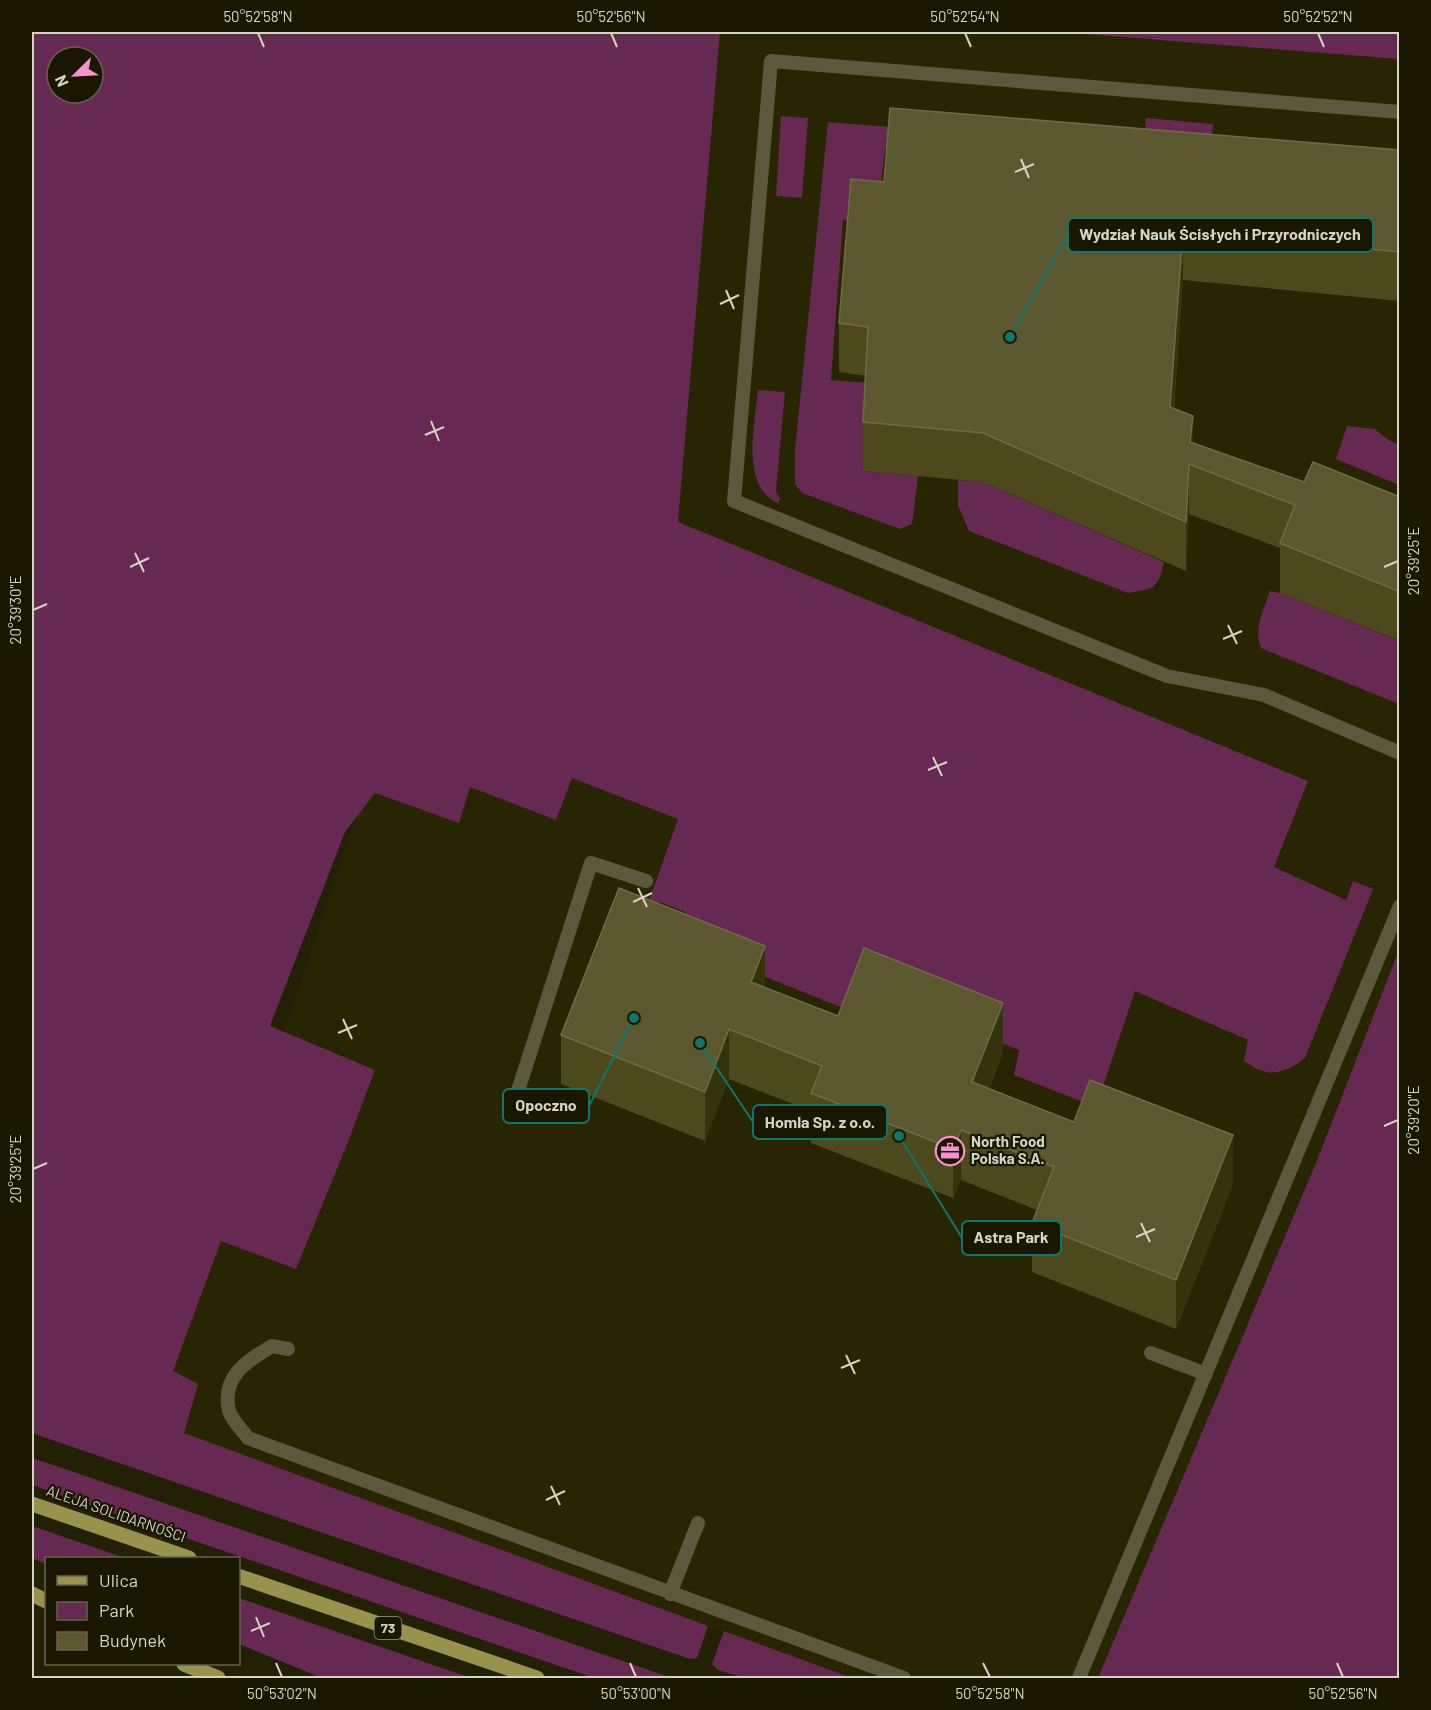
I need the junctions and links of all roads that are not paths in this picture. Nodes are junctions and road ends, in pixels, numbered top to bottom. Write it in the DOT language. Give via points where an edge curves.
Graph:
graph roads {
  1 [pos="1400,112"];
  2 [pos="1400,753"];
  3 [pos="646,881"];
  4 [pos="1400,906"];
  5 [pos="516,1097"];
  6 [pos="288,1348"];
  7 [pos="1151,1353"];
  8 [pos="1206,1374"];
  9 [pos="32,1504"];
  10 [pos="698,1523"];
  11 [pos="186,1557"];
  12 [pos="240,1577"];
  13 [pos="670,1594"];
  14 [pos="186,1665"];
  15 [pos="218,1678"];
  16 [pos="537,1678"];
  17 [pos="904,1678"];
  18 [pos="1079,1678"];
  1 -- 2 [label="lane" via="771,61 734,501 1167,676 1264,695"];
  3 -- 5 [label="lane" via="591,863"];
  4 -- 8 [label="lane"];
  6 -- 13 [label="lane" via="273,1346 244,1364 228,1388 230,1413 248,1438"];
  7 -- 8 [label="lane"];
  8 -- 18 [label="lane"];
  9 -- 11 [label="main road, ALEJA SOLIDARNOŚCI"];
  10 -- 13 [label="lane"];
  12 -- 16 [label="main road, 73"];
  13 -- 17 [label="lane"];
  14 -- 15 [label="main road"];
}
